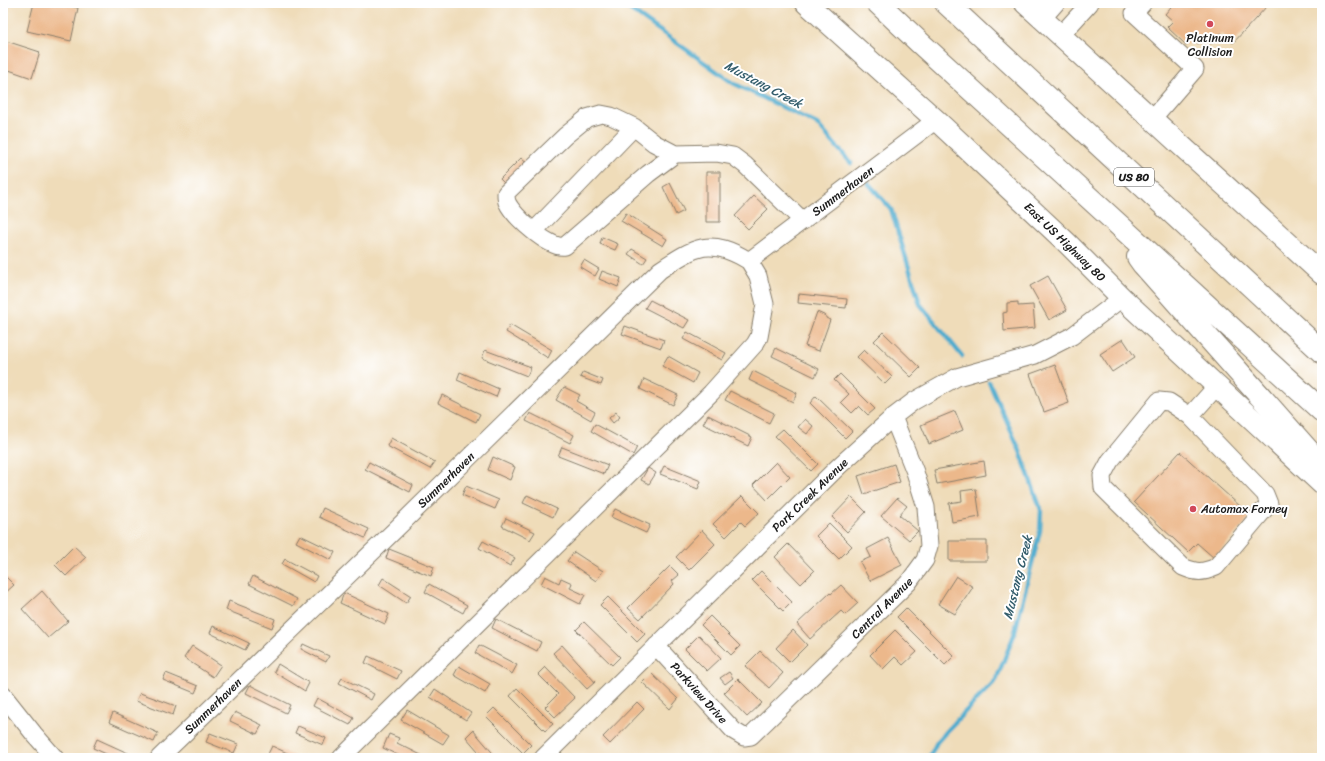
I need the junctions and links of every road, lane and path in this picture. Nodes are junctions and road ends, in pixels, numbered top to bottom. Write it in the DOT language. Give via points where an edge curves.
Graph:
graph roads {
  1 [pos="806,3"];
  2 [pos="878,3"];
  3 [pos="946,3"];
  4 [pos="1025,3"];
  5 [pos="1056,3"];
  6 [pos="1090,3"];
  7 [pos="1143,3"];
  8 [pos="1042,19"];
  9 [pos="1060,36"];
  10 [pos="1152,119"];
  11 [pos="936,120"];
  12 [pos="634,127"];
  13 [pos="675,154"];
  14 [pos="1113,219"];
  15 [pos="803,221"];
  16 [pos="534,230"];
  17 [pos="749,261"];
  18 [pos="1322,274"];
  19 [pos="1122,298"];
  20 [pos="1322,352"];
  21 [pos="1217,386"];
  22 [pos="1322,411"];
  23 [pos="1190,416"];
  24 [pos="893,417"];
  25 [pos="1322,466"];
  26 [pos="1322,484"];
  27 [pos="656,646"];
  28 [pos="3,696"];
  29 [pos="744,737"];
  30 [pos="56,758"];
  31 [pos="159,758"];
  32 [pos="341,758"];
  33 [pos="543,758"];
  1 -- 11 [label="main road, East US Highway 80"];
  2 -- 14 [label="highway"];
  3 -- 20 [label="highway, US 80"];
  4 -- 8 [label="main road"];
  5 -- 8 [label="street"];
  6 -- 9 [label="street"];
  7 -- 10 [label="street" via="1134,13 1195,69"];
  8 -- 9 [label="main road"];
  9 -- 10 [label="main road"];
  10 -- 18 [label="main road"];
  11 -- 15 [label="street, Summerhaven"];
  11 -- 19 [label="main road, East US Highway 80"];
  12 -- 13 [label="street" via="654,143"];
  12 -- 16 [label="street"];
  12 -- 16 [label="street" via="601,114 587,118 506,193 506,201"];
  13 -- 15 [label="street" via="716,153 733,156"];
  13 -- 16 [label="street" via="636,184 565,246 552,244"];
  14 -- 22 [label="highway"];
  14 -- 25 [label="highway" via="1142,264"];
  15 -- 17 [label="street, Summerhaven"];
  17 -- 31 [label="street, Summerhaven" via="719,247 704,247 694,249 660,270"];
  17 -- 32 [label="street" via="758,276 765,304 759,337 755,344 711,393"];
  19 -- 21 [label="main road, East US Highway 80"];
  19 -- 24 [label="street, Park Creek Avenue" via="1072,336 1035,355 957,377 914,401"];
  21 -- 23 [label="street"];
  21 -- 26 [label="main road, East US Highway 80"];
  23 -- 23 [label="street" via="1169,402 1159,401 1110,461 1102,476 1103,488 1183,567 1194,572 1205,572 1216,567 1269,504 1265,494"];
  24 -- 27 [label="street, Park Creek Avenue" via="839,466"];
  24 -- 29 [label="street, Central Avenue" via="926,506 929,546 925,560 908,583 865,626 751,736"];
  27 -- 29 [label="street, Parkview Drive" via="734,731"];
  27 -- 33 [label="street, Park Creek Avenue"];
  28 -- 30 [label="street"];
}
